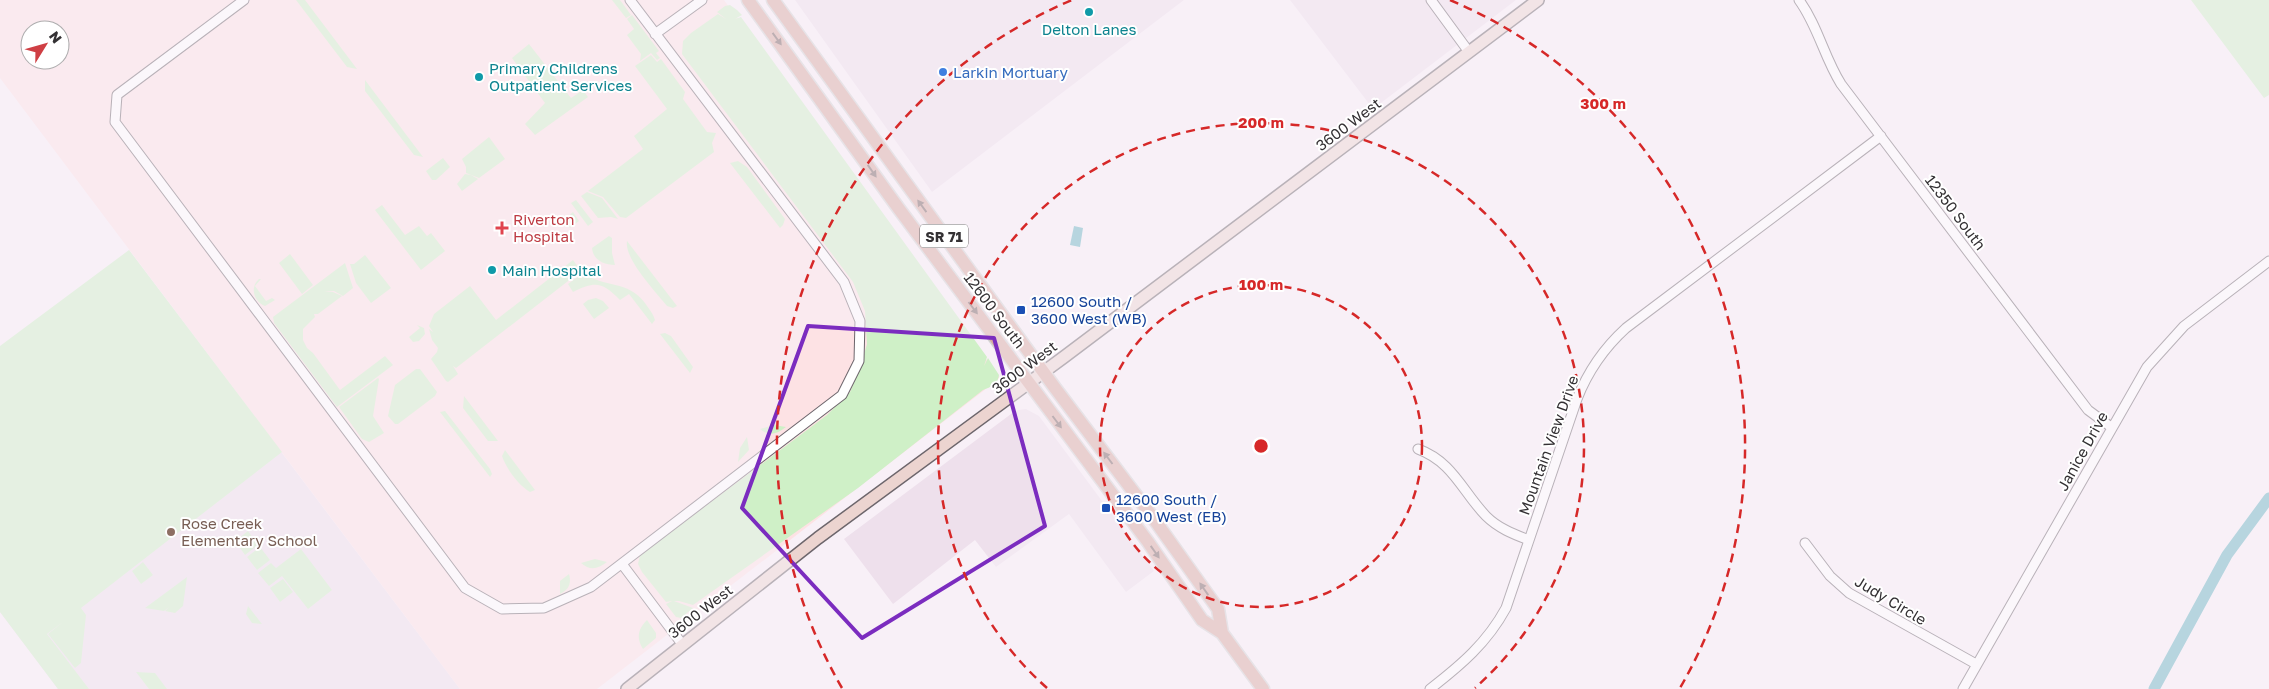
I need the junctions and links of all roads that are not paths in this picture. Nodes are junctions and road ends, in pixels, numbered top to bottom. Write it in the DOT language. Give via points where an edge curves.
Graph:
graph roads {
  1 [pos="244,0"];
  2 [pos="630,0"];
  3 [pos="702,0"];
  4 [pos="748,0"];
  5 [pos="773,0"];
  6 [pos="1431,0"];
  7 [pos="1538,0"];
  8 [pos="1799,0"];
  9 [pos="656,34"];
  10 [pos="1470,52"];
  11 [pos="1881,136"];
  12 [pos="2269,261"];
  13 [pos="1044,372"];
  14 [pos="1028,383"];
  15 [pos="2111,427"];
  16 [pos="1418,449"];
  17 [pos="1529,540"];
  18 [pos="1804,543"];
  19 [pos="622,564"];
  20 [pos="1222,633"];
  21 [pos="682,644"];
  22 [pos="1976,664"];
  23 [pos="627,689"];
  24 [pos="1263,689"];
  25 [pos="1430,689"];
  26 [pos="1963,689"];
  1 -- 19 [label="street" via="117,95 115,122 465,588 502,609 544,608 591,588"];
  2 -- 9 [label="street"];
  3 -- 9 [label="street"];
  4 -- 14 [label="main road, 12600 South / SR 71, one-way"];
  13 -- 5 [label="main road, 12600 South / SR 71, one-way"];
  6 -- 10 [label="street"];
  7 -- 10 [label="main road, 3600 West"];
  8 -- 11 [label="street, 12350 South" via="1813,21 1834,72"];
  9 -- 19 [label="street" via="844,282 860,321 859,361 842,395"];
  10 -- 13 [label="main road, 3600 West"];
  11 -- 15 [label="street, 12350 South" via="2088,410"];
  11 -- 17 [label="street, Mountain View Drive" via="1626,328 1608,346 1581,388"];
  12 -- 15 [label="street, Janice Drive" via="2170,339 2147,367"];
  13 -- 14 [label="main road, 3600 West"];
  20 -- 13 [label="main road, 12600 South / SR 71, one-way" via="1218,609"];
  14 -- 20 [label="main road, 12600 South / SR 71, one-way" via="1148,542 1202,620"];
  14 -- 21 [label="main road, 3600 West"];
  15 -- 22 [label="street, Janice Drive"];
  16 -- 17 [label="street" via="1434,455 1446,466 1494,523"];
  17 -- 25 [label="street, Mountain View Drive" via="1498,622 1467,660"];
  18 -- 22 [label="street, Judy Circle" via="1830,576 1850,593"];
  19 -- 21 [label="street"];
  20 -- 24 [label="main road, 12600 South / SR 71"];
  21 -- 23 [label="main road, 3600 West"];
  22 -- 26 [label="street, Janice Drive"];
}
